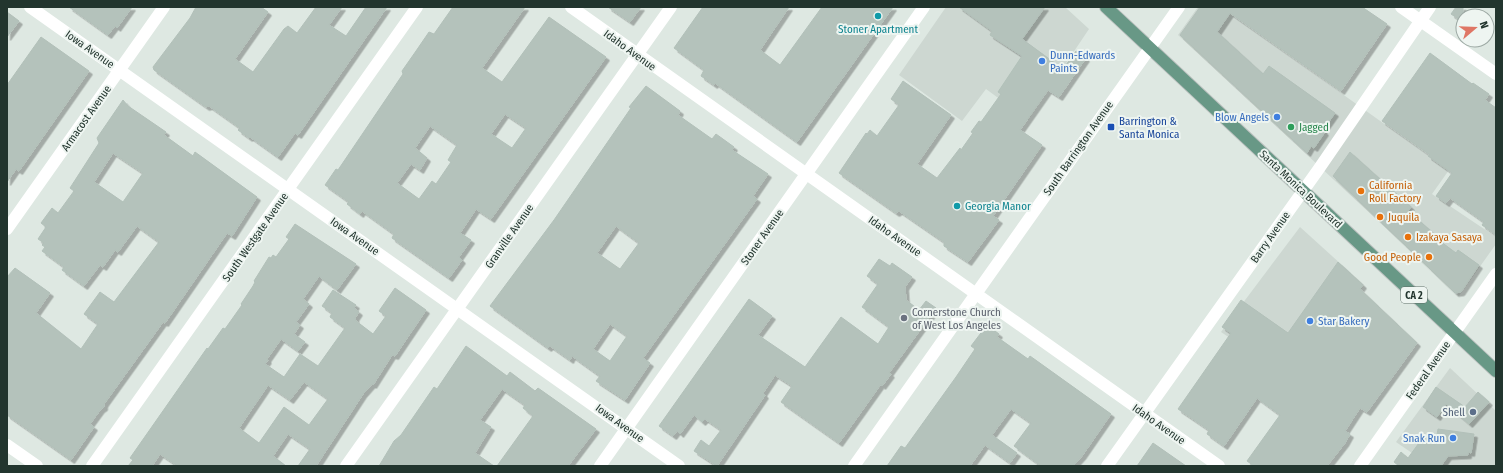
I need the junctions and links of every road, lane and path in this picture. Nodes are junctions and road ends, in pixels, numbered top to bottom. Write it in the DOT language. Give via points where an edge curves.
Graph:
graph roads {
  1 [pos="30,7"];
  2 [pos="164,7"];
  3 [pos="417,7"];
  4 [pos="571,7"];
  5 [pos="672,7"];
  6 [pos="924,7"];
  7 [pos="1106,7"];
  8 [pos="1179,7"];
  9 [pos="1401,7"];
  10 [pos="1430,7"];
  11 [pos="1420,20"];
  12 [pos="1150,48"];
  13 [pos="638,55"];
  14 [pos="120,70"];
  15 [pos="1496,74"];
  16 [pos="806,175"];
  17 [pos="289,190"];
  18 [pos="1302,191"];
  19 [pos="7,229"];
  20 [pos="1496,274"];
  21 [pos="975,294"];
  22 [pos="458,309"];
  23 [pos="1454,333"];
  24 [pos="1496,371"];
  25 [pos="1144,414"];
  26 [pos="627,429"];
  27 [pos="7,445"];
  28 [pos="37,466"];
  29 [pos="92,466"];
  30 [pos="346,466"];
  31 [pos="600,466"];
  32 [pos="679,466"];
  33 [pos="854,466"];
  34 [pos="1107,466"];
  35 [pos="1219,466"];
  36 [pos="1360,466"];
  1 -- 14 [label="street, Iowa Avenue"];
  2 -- 14 [label="street, Armacost Avenue"];
  3 -- 17 [label="street, South Westgate Avenue"];
  4 -- 13 [label="street, Idaho Avenue"];
  5 -- 13 [label="street, Granville Avenue"];
  6 -- 16 [label="street, Stoner Avenue"];
  7 -- 12 [label="main road, Santa Monica Boulevard / CA 2"];
  8 -- 12 [label="street, South Barrington Avenue"];
  9 -- 11 [label="street"];
  10 -- 11 [label="street, Barry Avenue"];
  11 -- 15 [label="street"];
  11 -- 18 [label="street, Barry Avenue"];
  12 -- 18 [label="main road, Santa Monica Boulevard / CA 2"];
  12 -- 21 [label="street, South Barrington Avenue"];
  13 -- 16 [label="street, Idaho Avenue"];
  13 -- 22 [label="street, Granville Avenue"];
  14 -- 17 [label="street, Iowa Avenue"];
  14 -- 19 [label="street, Armacost Avenue"];
  16 -- 21 [label="street, Idaho Avenue"];
  16 -- 26 [label="street, Stoner Avenue"];
  17 -- 22 [label="street, Iowa Avenue"];
  17 -- 29 [label="street, South Westgate Avenue"];
  18 -- 23 [label="main road, Santa Monica Boulevard / CA 2"];
  18 -- 25 [label="street, Barry Avenue"];
  20 -- 23 [label="street, Federal Avenue"];
  21 -- 25 [label="street, Idaho Avenue"];
  21 -- 33 [label="street, South Barrington Avenue"];
  22 -- 26 [label="street, Iowa Avenue"];
  22 -- 30 [label="street, Granville Avenue"];
  23 -- 24 [label="main road, Santa Monica Boulevard / CA 2"];
  23 -- 36 [label="street, Federal Avenue"];
  25 -- 34 [label="street, Barry Avenue"];
  25 -- 35 [label="street, Idaho Avenue"];
  26 -- 31 [label="street, Stoner Avenue"];
  26 -- 32 [label="street, Iowa Avenue"];
  27 -- 28 [label="street"];
}
